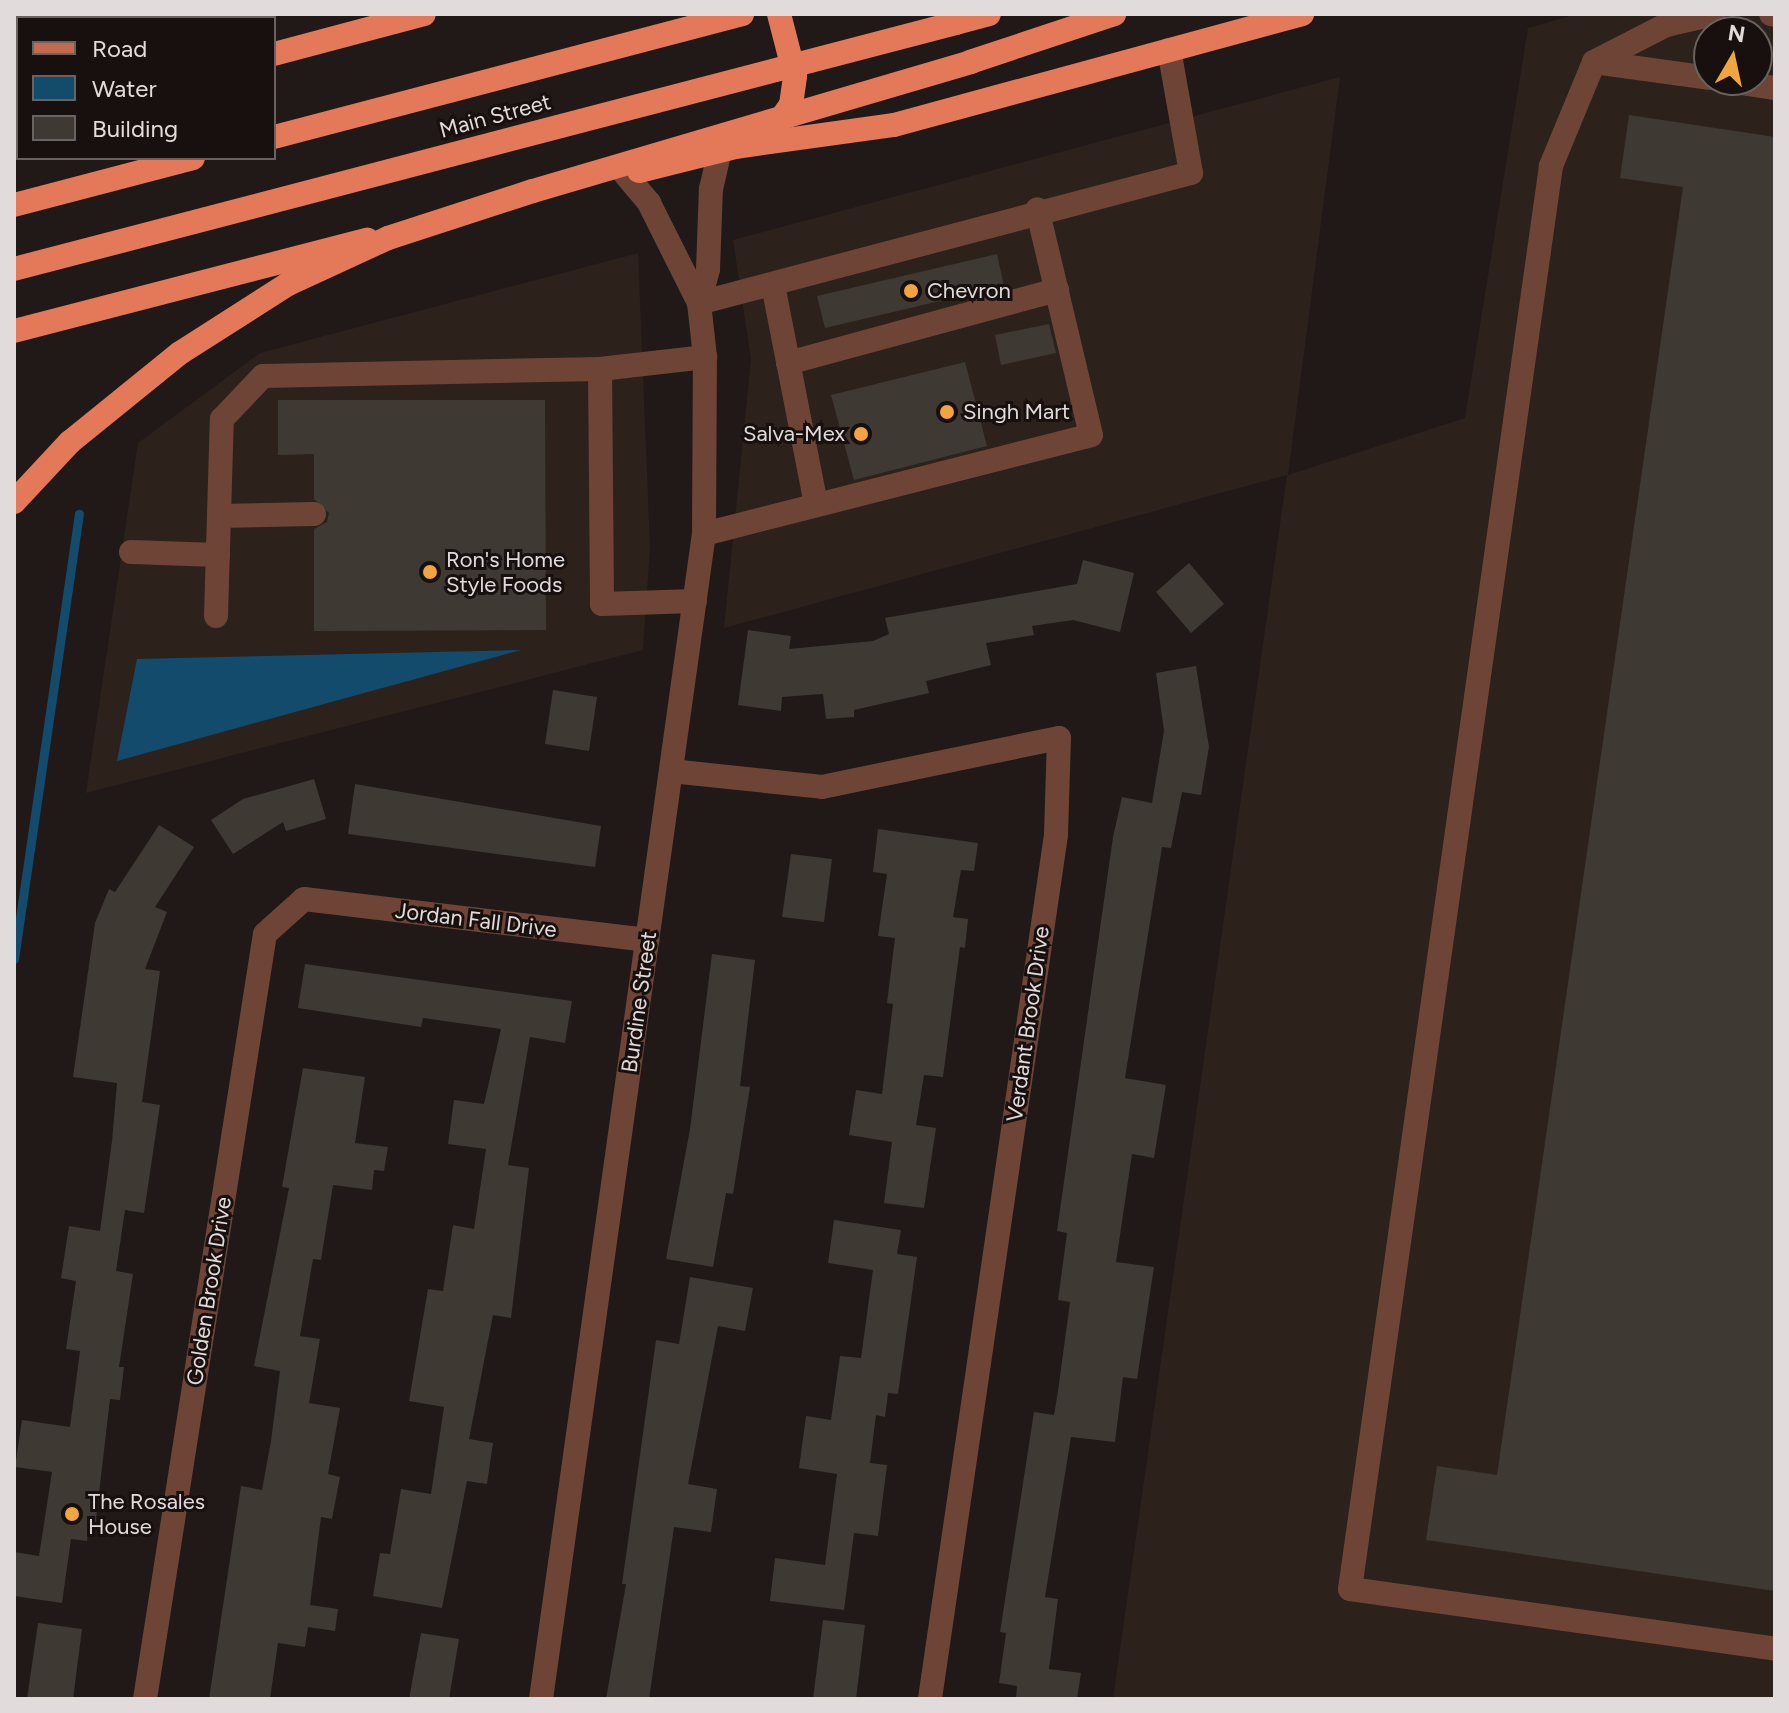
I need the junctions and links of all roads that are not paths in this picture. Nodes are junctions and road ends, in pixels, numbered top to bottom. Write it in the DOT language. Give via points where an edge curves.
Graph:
graph roads {
  1 [pos="402,14"];
  2 [pos="424,14"];
  3 [pos="742,14"];
  4 [pos="779,14"];
  5 [pos="989,14"];
  6 [pos="1114,14"];
  7 [pos="1302,14"];
  8 [pos="1714,14"];
  9 [pos="276,42"];
  10 [pos="1169,50"];
  11 [pos="276,53"];
  12 [pos="1594,62"];
  13 [pos="1693,76"];
  14 [pos="276,136"];
  15 [pos="728,149"];
  16 [pos="185,160"];
  17 [pos="625,174"];
  18 [pos="14,205"];
  19 [pos="1037,209"];
  20 [pos="14,269"];
  21 [pos="773,285"];
  22 [pos="1057,290"];
  23 [pos="699,303"];
  24 [pos="14,331"];
  25 [pos="705,357"];
  26 [pos="788,363"];
  27 [pos="600,369"];
  28 [pos="14,502"];
  29 [pos="816,504"];
  30 [pos="314,514"];
  31 [pos="219,516"];
  32 [pos="704,534"];
  33 [pos="131,552"];
  34 [pos="218,555"];
  35 [pos="695,601"];
  36 [pos="216,616"];
  37 [pos="671,771"];
  38 [pos="304,899"];
  39 [pos="648,940"];
  40 [pos="1775,1649"];
  41 [pos="145,1699"];
  42 [pos="541,1699"];
  43 [pos="930,1699"];
  1 -- 9 [label="highway"];
  2 -- 11 [label="highway"];
  3 -- 14 [label="highway, Main Street"];
  4 -- 15 [label="highway" via="795,76 791,105 774,129"];
  5 -- 20 [label="highway, Main Street, bridge"];
  6 -- 28 [label="highway, bridge" via="388,238 288,284 168,363 70,442"];
  7 -- 10 [label="highway"];
  8 -- 12 [label="street" via="1666,25"];
  10 -- 15 [label="highway" via="894,125"];
  10 -- 19 [label="street" via="1191,173"];
  12 -- 13 [label="street"];
  12 -- 40 [label="street" via="1551,166 1350,1589"];
  15 -- 17 [label="highway"];
  15 -- 23 [label="street, Burdine Street" via="710,203 708,269"];
  16 -- 18 [label="highway"];
  17 -- 23 [label="street, Burdine Street" via="649,203"];
  17 -- 24 [label="highway"];
  19 -- 21 [label="street"];
  19 -- 22 [label="street"];
  21 -- 23 [label="street"];
  21 -- 26 [label="street"];
  22 -- 26 [label="street"];
  22 -- 29 [label="street" via="1091,435"];
  23 -- 25 [label="street, Burdine Street"];
  25 -- 27 [label="street"];
  25 -- 32 [label="street, Burdine Street"];
  26 -- 29 [label="street"];
  27 -- 31 [label="street" via="263,376 222,419"];
  27 -- 35 [label="street" via="602,604"];
  29 -- 32 [label="street"];
  30 -- 31 [label="street"];
  31 -- 34 [label="street"];
  32 -- 35 [label="street, Burdine Street"];
  33 -- 34 [label="street"];
  34 -- 36 [label="street"];
  35 -- 37 [label="street, Burdine Street"];
  37 -- 39 [label="street, Burdine Street"];
  37 -- 43 [label="street, Verdant Brook Drive" via="822,787 1059,738 1056,835"];
  38 -- 39 [label="street, Jordan Fall Drive"];
  38 -- 41 [label="street, Golden Brook Drive" via="265,934"];
  39 -- 42 [label="street, Burdine Street"];
}
